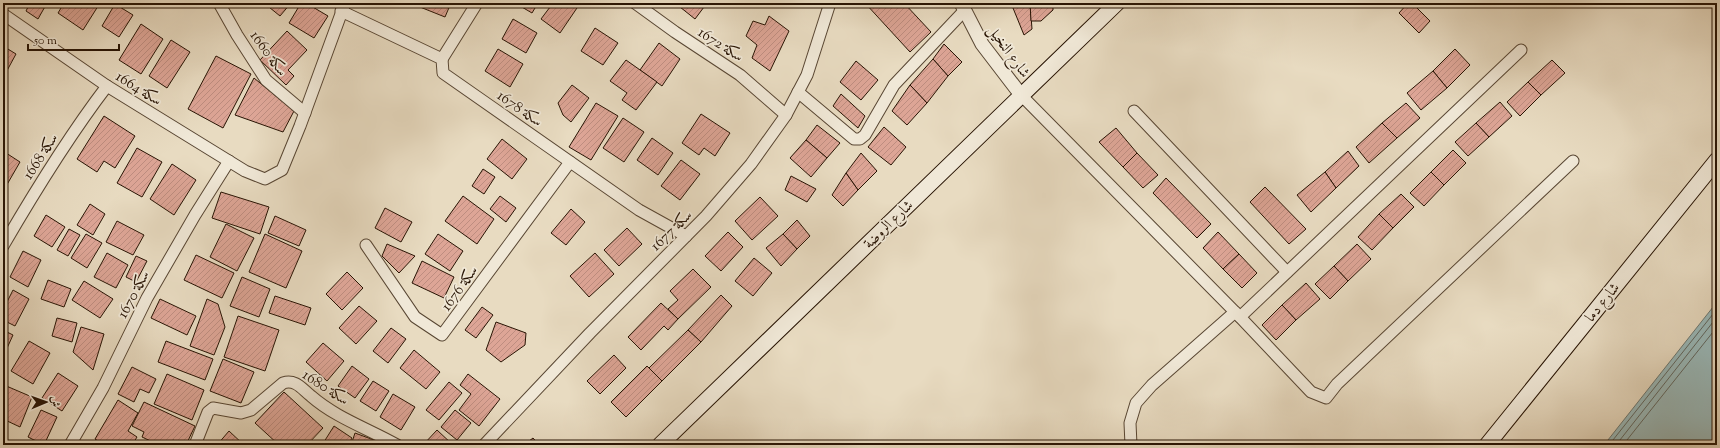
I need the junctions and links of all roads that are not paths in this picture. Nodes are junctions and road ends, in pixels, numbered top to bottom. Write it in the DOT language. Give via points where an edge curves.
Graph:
graph roads {
  1 [pos="220,3"];
  2 [pos="477,3"];
  3 [pos="635,3"];
  4 [pos="830,3"];
  5 [pos="1117,3"];
  6 [pos="343,7"];
  7 [pos="962,7"];
  8 [pos="3,14"];
  9 [pos="1521,50"];
  10 [pos="442,59"];
  11 [pos="106,86"];
  12 [pos="798,92"];
  13 [pos="1021,95"];
  14 [pos="1134,111"];
  15 [pos="305,113"];
  16 [pos="786,115"];
  17 [pos="1717,160"];
  18 [pos="229,161"];
  19 [pos="1573,161"];
  20 [pos="570,162"];
  21 [pos="686,236"];
  22 [pos="366,245"];
  23 [pos="3,246"];
  24 [pos="1287,272"];
  25 [pos="1237,314"];
  26 [pos="70,445"];
  27 [pos="195,445"];
  28 [pos="397,445"];
  29 [pos="484,445"];
  30 [pos="660,445"];
  31 [pos="1131,445"];
  32 [pos="1486,445"];
  1 -- 15 [label="street, سكة 1660" via="266,80"];
  2 -- 10 [label="street"];
  3 -- 16 [label="street, سكة 1672" via="740,75"];
  4 -- 12 [label="street, سكة 1677" via="807,75"];
  5 -- 13 [label="main road, شارع الروضة"];
  6 -- 10 [label="street"];
  6 -- 15 [label="street"];
  7 -- 12 [label="street" via="894,84 865,136 860,139 854,139"];
  7 -- 13 [label="street, شارع النخيل" via="982,44"];
  8 -- 11 [label="street, سكة 1664"];
  9 -- 24 [label="street"];
  10 -- 20 [label="street, سكة 1678" via="443,74"];
  11 -- 18 [label="street, سكة 1664"];
  11 -- 23 [label="street, سكة 1668" via="79,123"];
  12 -- 16 [label="street, سكة 1677"];
  13 -- 25 [label="street"];
  13 -- 30 [label="main road, شارع الروضة"];
  14 -- 24 [label="street"];
  15 -- 18 [label="street, سكة 1664" via="282,170 265,179"];
  16 -- 21 [label="street, سكة 1677" via="751,164"];
  17 -- 32 [label="main road, شارع دما"];
  18 -- 26 [label="street, سكة 1670" via="194,215 147,298 103,388"];
  19 -- 25 [label="street" via="1337,384 1326,398 1311,392"];
  20 -- 21 [label="street, سكة 1678" via="639,210"];
  20 -- 22 [label="street, سكة 1676" via="442,335 415,317"];
  21 -- 29 [label="street, سكة 1677"];
  24 -- 25 [label="street"];
  25 -- 31 [label="street" via="1152,384 1136,403 1130,423"];
  27 -- 28 [label="street, سكة 1680" via="208,412 213,408 241,413 251,410 283,383 294,382 317,401 358,426"];
}
